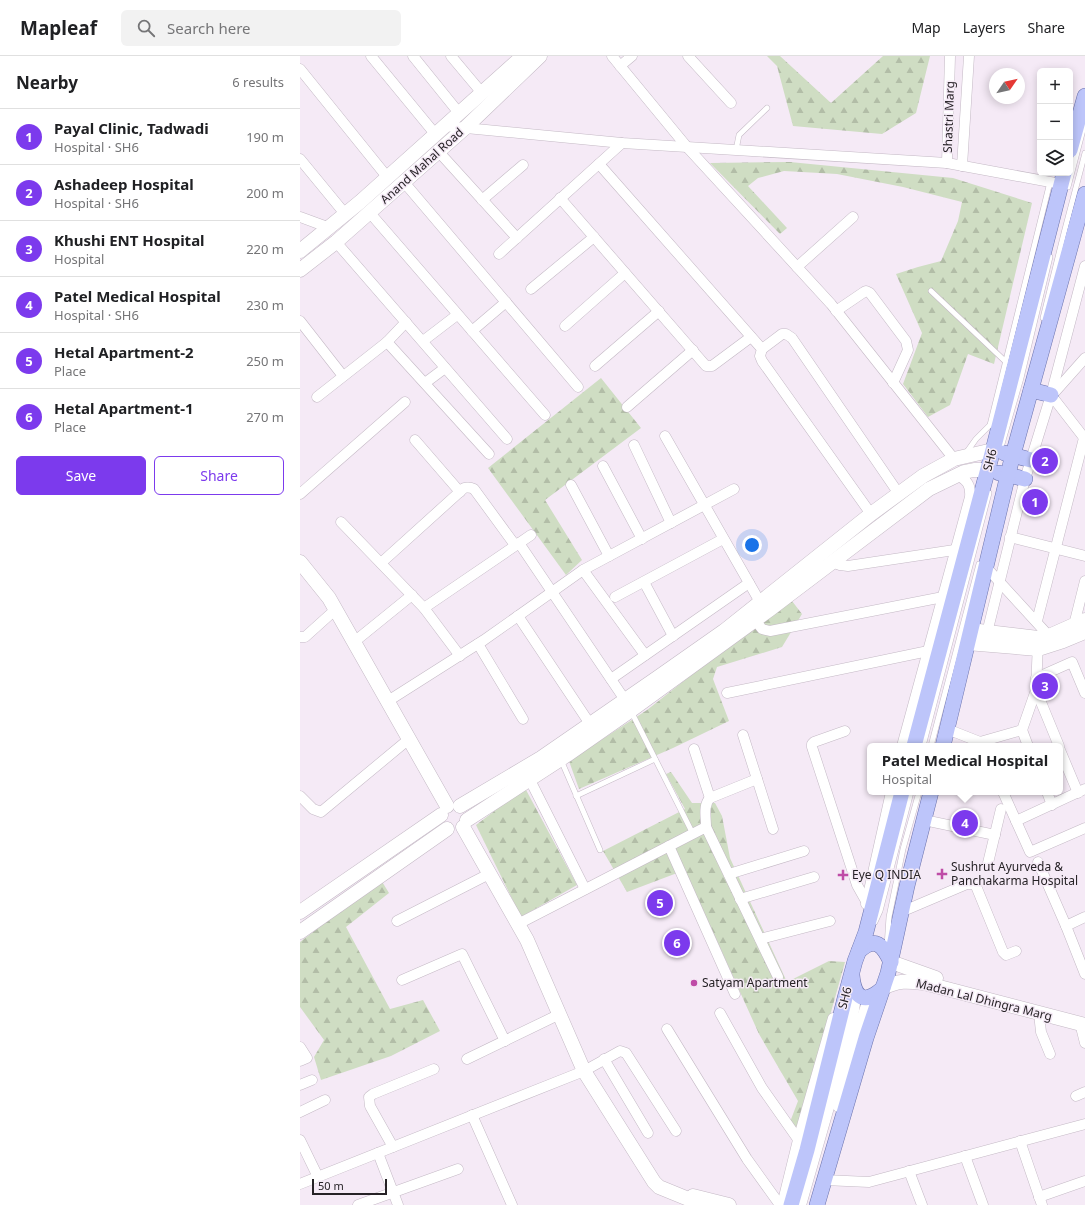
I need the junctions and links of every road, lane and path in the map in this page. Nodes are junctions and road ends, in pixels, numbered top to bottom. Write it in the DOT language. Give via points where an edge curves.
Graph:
graph roads {
  1 [pos="371,56"];
  2 [pos="413,56"];
  3 [pos="451,56"];
  4 [pos="540,56"];
  5 [pos="612,56"];
  6 [pos="632,56"];
  7 [pos="688,56"];
  8 [pos="950,56"];
  9 [pos="969,56"];
  10 [pos="518,58"];
  11 [pos="620,66"];
  12 [pos="300,69"];
  13 [pos="482,92"];
  14 [pos="1085,96"];
  15 [pos="731,103"];
  16 [pos="767,108"];
  17 [pos="459,113"];
  18 [pos="1085,124"];
  19 [pos="465,128"];
  20 [pos="441,131"];
  21 [pos="594,140"];
  22 [pos="1073,140"];
  23 [pos="622,143"];
  24 [pos="687,147"];
  25 [pos="736,150"];
  26 [pos="438,151"];
  27 [pos="1085,153"];
  28 [pos="606,157"];
  29 [pos="300,160"];
  30 [pos="947,163"];
  31 [pos="599,164"];
  32 [pos="523,165"];
  33 [pos="962,166"];
  34 [pos="388,178"];
  35 [pos="403,181"];
  36 [pos="1060,183"];
  37 [pos="1085,194"];
  38 [pos="560,198"];
  39 [pos="482,200"];
  40 [pos="370,213"];
  41 [pos="346,215"];
  42 [pos="300,217"];
  43 [pos="853,217"];
  44 [pos="330,228"];
  45 [pos="594,237"];
  46 [pos="517,238"];
  47 [pos="336,242"];
  48 [pos="300,251"];
  49 [pos="499,254"];
  50 [pos="1051,254"];
  51 [pos="1085,266"];
  52 [pos="797,267"];
  53 [pos="300,270"];
  54 [pos="626,273"];
  55 [pos="531,289"];
  56 [pos="931,291"];
  57 [pos="506,302"];
  58 [pos="658,311"];
  59 [pos="836,311"];
  60 [pos="458,315"];
  61 [pos="300,321"];
  62 [pos="406,322"];
  63 [pos="565,326"];
  64 [pos="1041,326"];
  65 [pos="472,331"];
  66 [pos="751,337"];
  67 [pos="423,341"];
  68 [pos="387,342"];
  69 [pos="762,349"];
  70 [pos="693,350"];
  71 [pos="1034,357"];
  72 [pos="1085,358"];
  73 [pos="1009,365"];
  74 [pos="595,366"];
  75 [pos="445,368"];
  76 [pos="343,376"];
  77 [pos="425,383"];
  78 [pos="893,383"];
  79 [pos="578,387"];
  80 [pos="1031,390"];
  81 [pos="1051,395"];
  82 [pos="317,397"];
  83 [pos="405,402"];
  84 [pos="627,407"];
  85 [pos="545,414"];
  86 [pos="665,436"];
  87 [pos="1084,438"];
  88 [pos="507,439"];
  89 [pos="415,440"];
  90 [pos="634,445"];
  91 [pos="490,454"];
  92 [pos="958,458"];
  93 [pos="1031,460"];
  94 [pos="999,465"];
  95 [pos="603,466"];
  96 [pos="957,475"];
  97 [pos="1025,479"];
  98 [pos="571,485"];
  99 [pos="991,487"];
  100 [pos="734,489"];
  101 [pos="460,492"];
  102 [pos="300,494"];
  103 [pos="900,494"];
  104 [pos="704,506"];
  105 [pos="871,514"];
  106 [pos="340,522"];
  107 [pos="671,523"];
  108 [pos="531,535"];
  109 [pos="1010,537"];
  110 [pos="642,539"];
  111 [pos="723,539"];
  112 [pos="517,544"];
  113 [pos="961,549"];
  114 [pos="1055,549"];
  115 [pos="609,556"];
  116 [pos="1085,556"];
  117 [pos="300,562"];
  118 [pos="832,562"];
  119 [pos="983,562"];
  120 [pos="381,563"];
  121 [pos="583,570"];
  122 [pos="999,581"];
  123 [pos="1085,581"];
  124 [pos="644,582"];
  125 [pos="749,583"];
  126 [pos="551,592"];
  127 [pos="412,595"];
  128 [pos="615,597"];
  129 [pos="943,597"];
  130 [pos="760,602"];
  131 [pos="424,608"];
  132 [pos="335,610"];
  133 [pos="518,616"];
  134 [pos="752,616"];
  135 [pos="1037,622"];
  136 [pos="1081,626"];
  137 [pos="673,636"];
  138 [pos="968,636"];
  139 [pos="300,637"];
  140 [pos="985,638"];
  141 [pos="1042,641"];
  142 [pos="354,642"];
  143 [pos="478,644"];
  144 [pos="934,650"];
  145 [pos="646,655"];
  146 [pos="460,656"];
  147 [pos="1036,678"];
  148 [pos="611,679"];
  149 [pos="1036,690"];
  150 [pos="727,693"];
  151 [pos="1085,693"];
  152 [pos="388,701"];
  153 [pos="628,705"];
  154 [pos="523,719"];
  155 [pos="590,724"];
  156 [pos="947,729"];
  157 [pos="1022,730"];
  158 [pos="845,731"];
  159 [pos="743,735"];
  160 [pos="409,739"];
  161 [pos="903,743"];
  162 [pos="915,743"];
  163 [pos="924,743"];
  164 [pos="932,743"];
  165 [pos="944,743"];
  166 [pos="979,743"];
  167 [pos="984,743"];
  168 [pos="1027,743"];
  169 [pos="1057,743"];
  170 [pos="694,749"];
  171 [pos="1063,756"];
  172 [pos="560,759"];
  173 [pos="655,759"];
  174 [pos="757,779"];
  175 [pos="530,780"];
  176 [pos="1081,791"];
  177 [pos="889,795"];
  178 [pos="901,795"];
  179 [pos="910,795"];
  180 [pos="918,795"];
  181 [pos="930,795"];
  182 [pos="1004,795"];
  183 [pos="1048,795"];
  184 [pos="300,796"];
  185 [pos="576,796"];
  186 [pos="710,798"];
  187 [pos="1052,805"];
  188 [pos="449,809"];
  189 [pos="1001,809"];
  190 [pos="924,820"];
  191 [pos="1016,821"];
  192 [pos="465,824"];
  193 [pos="706,827"];
  194 [pos="1085,828"];
  195 [pos="447,829"];
  196 [pos="773,829"];
  197 [pos="693,834"];
  198 [pos="995,835"];
  199 [pos="669,846"];
  200 [pos="600,850"];
  201 [pos="804,851"];
  202 [pos="1038,862"];
  203 [pos="988,863"];
  204 [pos="489,874"];
  205 [pos="728,874"];
  206 [pos="814,877"];
  207 [pos="585,889"];
  208 [pos="740,898"];
  209 [pos="866,901"];
  210 [pos="300,912"];
  211 [pos="901,912"];
  212 [pos="1085,917"];
  213 [pos="397,921"];
  214 [pos="830,921"];
  215 [pos="518,924"];
  216 [pos="1066,926"];
  217 [pos="300,932"];
  218 [pos="760,939"];
  219 [pos="862,948"];
  220 [pos="1016,951"];
  221 [pos="889,958"];
  222 [pos="852,973"];
  223 [pos="1085,974"];
  224 [pos="778,977"];
  225 [pos="402,980"];
  226 [pos="883,988"];
  227 [pos="854,990"];
  228 [pos="735,994"];
  229 [pos="871,997"];
  230 [pos="720,1013"];
  231 [pos="1039,1013"];
  232 [pos="560,1014"];
  233 [pos="1083,1022"];
  234 [pos="667,1029"];
  235 [pos="505,1041"];
  236 [pos="1085,1043"];
  237 [pos="300,1047"];
  238 [pos="1050,1054"];
  239 [pos="467,1059"];
  240 [pos="604,1059"];
  241 [pos="300,1061"];
  242 [pos="434,1069"];
  243 [pos="584,1071"];
  244 [pos="312,1080"];
  245 [pos="300,1085"];
  246 [pos="324,1100"];
  247 [pos="300,1112"];
  248 [pos="472,1115"];
  249 [pos="1085,1124"];
  250 [pos="676,1131"];
  251 [pos="648,1133"];
  252 [pos="1020,1141"];
  253 [pos="300,1142"];
  254 [pos="803,1145"];
  255 [pos="393,1147"];
  256 [pos="378,1153"];
  257 [pos="965,1156"];
  258 [pos="458,1169"];
  259 [pos="909,1171"];
  260 [pos="318,1177"];
  261 [pos="824,1180"];
  262 [pos="1085,1181"];
  263 [pos="300,1184"];
  264 [pos="667,1190"];
  265 [pos="393,1191"];
  266 [pos="1041,1201"];
  267 [pos="358,1205"];
  268 [pos="398,1205"];
  269 [pos="512,1205"];
  270 [pos="703,1205"];
  271 [pos="729,1205"];
  272 [pos="781,1205"];
  273 [pos="791,1205"];
  274 [pos="799,1205"];
  275 [pos="810,1205"];
  276 [pos="817,1205"];
  277 [pos="922,1205"];
  278 [pos="983,1205"];
  1 -- 20 [label="street"];
  2 -- 17 [label="street"];
  3 -- 13 [label="street"];
  4 -- 19 [label="street, Anand Mahal Road"];
  5 -- 11 [label="street"];
  6 -- 11 [label="street"];
  7 -- 15 [label="street"];
  8 -- 30 [label="street, Shastri Marg"];
  9 -- 33 [label="street, Shastri Marg"];
  10 -- 13 [label="street, Anand Mahal Road"];
  11 -- 24 [label="street"];
  12 -- 34 [label="street"];
  13 -- 17 [label="street, Anand Mahal Road"];
  14 -- 22 [label="main road"];
  16 -- 25 [label="lane" via="739,135"];
  17 -- 20 [label="street, Anand Mahal Road"];
  18 -- 36 [label="lane"];
  19 -- 20 [label="street"];
  19 -- 21 [label="street"];
  19 -- 26 [label="street, Anand Mahal Road"];
  20 -- 34 [label="street, Anand Mahal Road"];
  21 -- 23 [label="street"];
  21 -- 28 [label="street"];
  23 -- 24 [label="street"];
  23 -- 28 [label="street"];
  24 -- 25 [label="street"];
  24 -- 52 [label="street"];
  25 -- 30 [label="street"];
  26 -- 35 [label="street, Anand Mahal Road"];
  26 -- 39 [label="street"];
  27 -- 64 [label="lane"];
  28 -- 31 [label="street"];
  29 -- 41 [label="street"];
  30 -- 33 [label="street, Shastri Marg"];
  31 -- 38 [label="street"];
  31 -- 66 [label="street"];
  32 -- 39 [label="street"];
  33 -- 36 [label="street, Shastri Marg"];
  34 -- 41 [label="street, Anand Mahal Road"];
  35 -- 40 [label="street, Anand Mahal Road"];
  35 -- 57 [label="street"];
  36 -- 73 [label="main road, SH6"];
  37 -- 80 [label="main road"];
  38 -- 45 [label="street"];
  38 -- 46 [label="street"];
  39 -- 46 [label="street"];
  40 -- 47 [label="street, Anand Mahal Road"];
  40 -- 60 [label="street"];
  41 -- 44 [label="street, Anand Mahal Road"];
  42 -- 44 [label="street"];
  43 -- 52 [label="street"];
  44 -- 48 [label="street, Anand Mahal Road"];
  45 -- 54 [label="street"];
  45 -- 55 [label="street"];
  46 -- 49 [label="street"];
  47 -- 53 [label="street, Anand Mahal Road"];
  47 -- 62 [label="street"];
  50 -- 94 [label="lane"];
  51 -- 81 [label="street"];
  52 -- 59 [label="street"];
  54 -- 58 [label="street"];
  54 -- 63 [label="street"];
  56 -- 73 [label="lane"];
  57 -- 65 [label="street"];
  57 -- 79 [label="street"];
  58 -- 70 [label="street"];
  58 -- 74 [label="street"];
  59 -- 78 [label="street"];
  59 -- 78 [label="street" via="864,292 870,293 906,341 908,350"];
  60 -- 65 [label="street"];
  60 -- 67 [label="street"];
  61 -- 76 [label="street"];
  62 -- 67 [label="street"];
  62 -- 68 [label="street"];
  65 -- 85 [label="street"];
  66 -- 69 [label="street"];
  66 -- 70 [label="street" via="709,367"];
  67 -- 75 [label="street"];
  68 -- 76 [label="street"];
  68 -- 77 [label="street"];
  69 -- 103 [label="street" via="782,334 792,338"];
  69 -- 105 [label="street" via="762,361"];
  70 -- 84 [label="street"];
  71 -- 94 [label="lane"];
  72 -- 81 [label="street"];
  73 -- 92 [label="lane" via="990,425"];
  73 -- 94 [label="main road, SH6"];
  75 -- 77 [label="street"];
  75 -- 88 [label="street"];
  76 -- 82 [label="street"];
  77 -- 91 [label="street"];
  78 -- 92 [label="street"];
  80 -- 81 [label="main road"];
  80 -- 94 [label="main road"];
  81 -- 87 [label="street"];
  81 -- 93 [label="street"];
  83 -- 102 [label="street"];
  86 -- 104 [label="street"];
  87 -- 114 [label="street"];
  89 -- 101 [label="street"];
  90 -- 107 [label="street"];
  92 -- 94 [label="street"];
  92 -- 103 [label="street" via="923,476"];
  93 -- 94 [label="main road"];
  93 -- 97 [label="street"];
  94 -- 96 [label="street" via="969,470"];
  94 -- 97 [label="main road"];
  94 -- 113 [label="main road, SH6"];
  94 -- 119 [label="main road"];
  95 -- 110 [label="street"];
  96 -- 113 [label="street" via="970,486"];
  96 -- 118 [label="street" via="919,496"];
  97 -- 109 [label="street"];
  98 -- 115 [label="street"];
  99 -- 163 [label="lane"];
  100 -- 104 [label="street"];
  101 -- 112 [label="street" via="468,487 474,489"];
  101 -- 120 [label="street"];
  103 -- 105 [label="street"];
  104 -- 107 [label="street"];
  104 -- 111 [label="street"];
  105 -- 130 [label="street"];
  106 -- 120 [label="street"];
  107 -- 110 [label="street"];
  108 -- 112 [label="street"];
  109 -- 114 [label="street"];
  109 -- 122 [label="street"];
  110 -- 115 [label="street"];
  111 -- 124 [label="street"];
  111 -- 125 [label="street"];
  112 -- 126 [label="street"];
  112 -- 131 [label="street"];
  113 -- 118 [label="street" via="848,566"];
  113 -- 129 [label="street"];
  113 -- 144 [label="main road, SH6"];
  114 -- 116 [label="street"];
  114 -- 135 [label="street"];
  115 -- 121 [label="street"];
  117 -- 132 [label="street" via="329,598"];
  118 -- 134 [label="street"];
  119 -- 122 [label="street"];
  119 -- 138 [label="main road"];
  119 -- 164 [label="lane"];
  120 -- 127 [label="street"];
  121 -- 126 [label="street"];
  121 -- 145 [label="street"];
  122 -- 135 [label="street"];
  122 -- 140 [label="street"];
  123 -- 136 [label="street"];
  124 -- 128 [label="street"];
  124 -- 137 [label="street"];
  125 -- 130 [label="street"];
  125 -- 137 [label="street"];
  126 -- 133 [label="street"];
  126 -- 148 [label="street"];
  127 -- 131 [label="street"];
  127 -- 142 [label="street"];
  129 -- 134 [label="street" via="770,631 762,629"];
  129 -- 144 [label="street"];
  130 -- 134 [label="street"];
  131 -- 146 [label="street"];
  132 -- 139 [label="street" via="305,637"];
  132 -- 142 [label="street"];
  133 -- 143 [label="street"];
  133 -- 155 [label="street"];
  134 -- 153 [label="street" via="696,651"];
  135 -- 141 [label="street"];
  136 -- 141 [label="street"];
  137 -- 145 [label="street"];
  138 -- 140 [label="street"];
  138 -- 156 [label="main road"];
  140 -- 141 [label="street"];
  141 -- 147 [label="street"];
  142 -- 152 [label="street"];
  143 -- 146 [label="street"];
  143 -- 154 [label="street"];
  144 -- 150 [label="street"];
  144 -- 161 [label="street"];
  144 -- 162 [label="main road, SH6"];
  145 -- 148 [label="street"];
  146 -- 152 [label="street"];
  147 -- 149 [label="street"];
  147 -- 151 [label="street" via="1072,662"];
  148 -- 153 [label="street"];
  149 -- 157 [label="street"];
  149 -- 169 [label="street"];
  152 -- 160 [label="street"];
  153 -- 155 [label="street"];
  153 -- 172 [label="street"];
  153 -- 173 [label="lane"];
  155 -- 188 [label="street" via="540,758"];
  156 -- 165 [label="main road"];
  156 -- 166 [label="street"];
  157 -- 167 [label="street"];
  157 -- 168 [label="street"];
  158 -- 209 [label="street" via="814,742 812,747 857,885"];
  159 -- 174 [label="street"];
  160 -- 184 [label="street" via="321,812"];
  160 -- 188 [label="street"];
  170 -- 186 [label="street"];
  171 -- 176 [label="street"];
  172 -- 175 [label="street"];
  172 -- 185 [label="lane"];
  173 -- 185 [label="lane"];
  173 -- 197 [label="lane"];
  174 -- 186 [label="street"];
  174 -- 196 [label="street"];
  175 -- 192 [label="street"];
  175 -- 207 [label="street"];
  176 -- 187 [label="street"];
  177 -- 209 [label="street"];
  178 -- 219 [label="main road, SH6"];
  179 -- 219 [label="lane" via="880,911"];
  180 -- 221 [label="lane" via="903,849 889,917"];
  181 -- 190 [label="main road"];
  182 -- 191 [label="street"];
  183 -- 187 [label="street"];
  185 -- 200 [label="lane"];
  186 -- 193 [label="street" via="705,808"];
  187 -- 191 [label="street"];
  188 -- 192 [label="street" via="466,812"];
  188 -- 195 [label="street" via="441,822"];
  188 -- 210 [label="street"];
  189 -- 198 [label="street"];
  190 -- 198 [label="street"];
  190 -- 211 [label="main road"];
  191 -- 194 [label="street" via="1030,852"];
  192 -- 195 [label="street" via="455,831"];
  192 -- 204 [label="street"];
  193 -- 197 [label="street"];
  193 -- 205 [label="street"];
  195 -- 217 [label="street"];
  197 -- 199 [label="street"];
  198 -- 203 [label="street"];
  199 -- 207 [label="street"];
  199 -- 228 [label="street"];
  201 -- 205 [label="street"];
  202 -- 216 [label="street"];
  204 -- 213 [label="street"];
  204 -- 215 [label="street"];
  205 -- 208 [label="street"];
  206 -- 208 [label="street"];
  207 -- 215 [label="street"];
  208 -- 218 [label="street"];
  209 -- 219 [label="street"];
  211 -- 220 [label="street" via="967,884 973,884 1003,952 1006,954"];
  211 -- 221 [label="main road"];
  212 -- 216 [label="street"];
  214 -- 218 [label="street"];
  215 -- 232 [label="street"];
  216 -- 223 [label="street"];
  218 -- 224 [label="street"];
  219 -- 221 [label="main road" via="871,943 878,944"];
  219 -- 222 [label="main road, SH6"];
  221 -- 226 [label="main road"];
  221 -- 233 [label="street, Madan Lal Dhingra Marg" via="929,976"];
  222 -- 227 [label="main road"];
  222 -- 254 [label="main road, SH6"];
  225 -- 235 [label="street" via="462,954"];
  226 -- 229 [label="main road"];
  226 -- 231 [label="street, Madan Lal Dhingra Marg" via="895,982 924,983"];
  226 -- 261 [label="main road"];
  227 -- 229 [label="main road" via="864,998"];
  227 -- 274 [label="street" via="849,1030"];
  229 -- 275 [label="street"];
  230 -- 254 [label="street" via="762,1088"];
  231 -- 233 [label="street, Madan Lal Dhingra Marg"];
  231 -- 238 [label="street" via="1041,1032"];
  232 -- 235 [label="street"];
  232 -- 243 [label="street"];
  233 -- 236 [label="street"];
  234 -- 272 [label="street" via="747,1159"];
  235 -- 239 [label="street"];
  237 -- 241 [label="street" via="308,1058"];
  240 -- 243 [label="street"];
  240 -- 250 [label="street" via="620,1051 626,1053"];
  240 -- 251 [label="street"];
  242 -- 255 [label="street" via="369,1097 370,1106"];
  243 -- 248 [label="street"];
  243 -- 264 [label="street" via="654,1182"];
  244 -- 245 [label="street"];
  246 -- 247 [label="street"];
  248 -- 255 [label="street"];
  248 -- 269 [label="street"];
  249 -- 252 [label="street"];
  252 -- 257 [label="street"];
  252 -- 266 [label="street"];
  253 -- 260 [label="street"];
  254 -- 272 [label="street"];
  254 -- 273 [label="main road, SH6"];
  255 -- 256 [label="street"];
  256 -- 260 [label="street"];
  256 -- 265 [label="street"];
  257 -- 259 [label="street"];
  257 -- 278 [label="street"];
  258 -- 265 [label="street"];
  259 -- 261 [label="street" via="869,1182"];
  259 -- 277 [label="street"];
  260 -- 263 [label="street"];
  261 -- 276 [label="main road"];
  262 -- 266 [label="street"];
  264 -- 270 [label="street"];
  264 -- 271 [label="street"];
  265 -- 267 [label="street"];
  265 -- 268 [label="street"];
}
